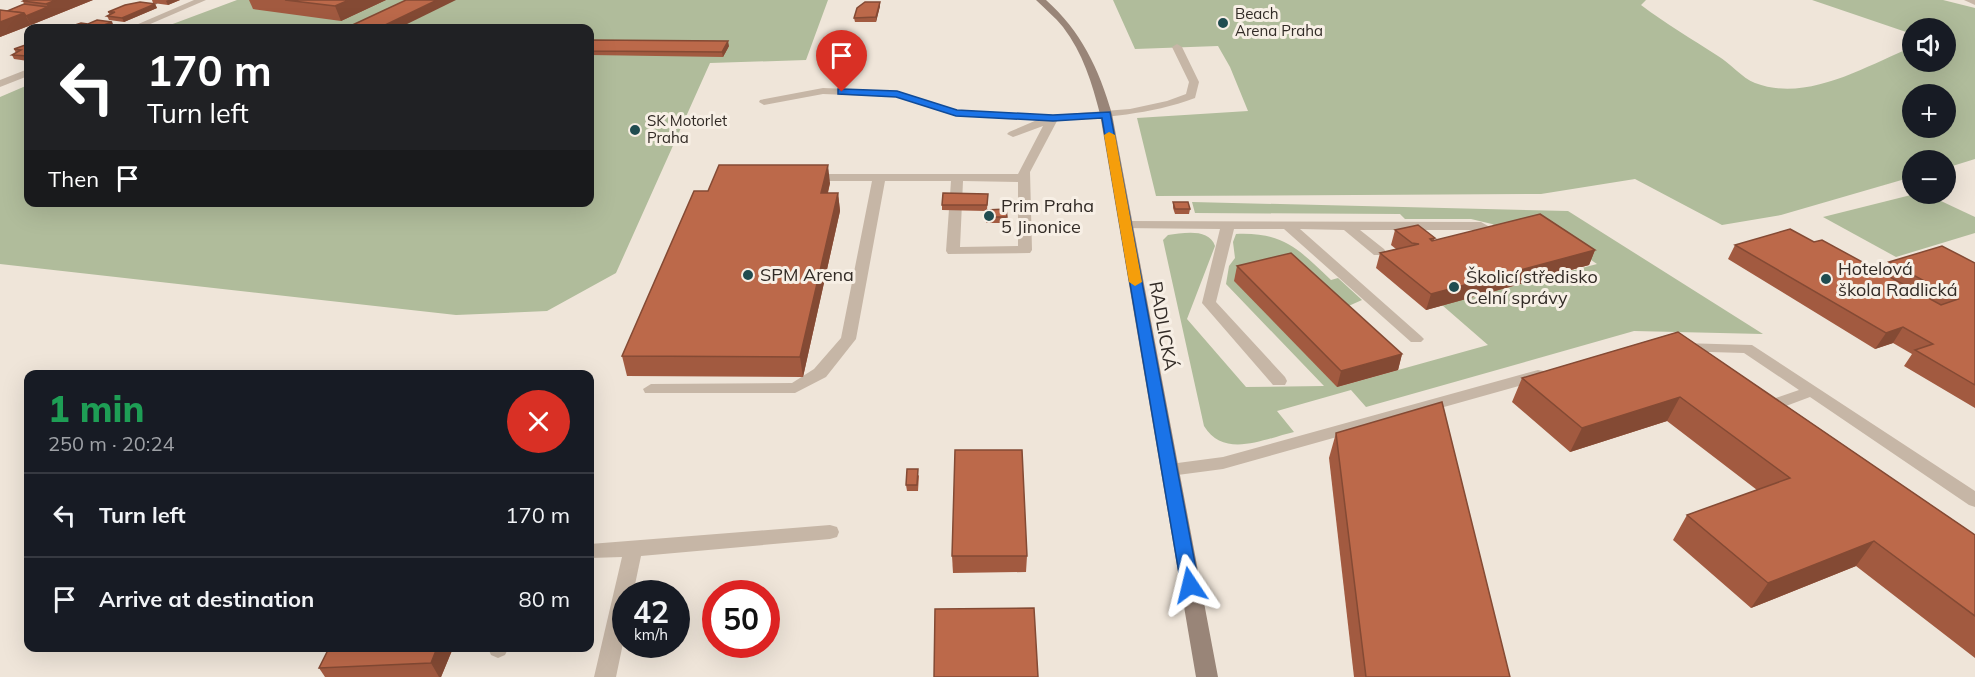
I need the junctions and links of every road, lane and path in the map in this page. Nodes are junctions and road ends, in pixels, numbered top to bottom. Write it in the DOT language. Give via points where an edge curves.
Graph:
graph roads {
  1 [pos="202,0"];
  2 [pos="1041,0"];
  3 [pos="1968,0"];
  4 [pos="1975,2"];
  5 [pos="144,24"];
  6 [pos="1177,47"];
  7 [pos="24,74"];
  8 [pos="0,84"];
  9 [pos="764,102"];
  10 [pos="1106,114"];
  11 [pos="1053,118"];
  12 [pos="1013,134"];
  13 [pos="800,177"];
  14 [pos="879,178"];
  15 [pos="957,178"];
  16 [pos="1024,178"];
  17 [pos="1125,225"];
  18 [pos="1228,225"];
  19 [pos="1287,225"];
  20 [pos="1346,225"];
  21 [pos="1495,234"];
  22 [pos="1379,252"];
  23 [pos="1416,339"];
  24 [pos="1670,347"];
  25 [pos="1548,372"];
  26 [pos="1279,381"];
  27 [pos="651,389"];
  28 [pos="1811,391"];
  29 [pos="1755,411"];
  30 [pos="1170,470"];
  31 [pos="1975,500"];
  32 [pos="830,532"];
  33 [pos="633,549"];
  34 [pos="594,551"];
  35 [pos="605,677"];
  36 [pos="1207,677"];
  1 -- 5 [label="street"];
  2 -- 10 [label="main road, RADLICKÁ" via="1067,24 1083,47 1095,72"];
  3 -- 4 [label="street"];
  6 -- 10 [label="street" via="1194,82 1191,96 1170,104"];
  7 -- 8 [label="street"];
  9 -- 11 [label="street" via="823,91 897,94 956,113"];
  10 -- 11 [label="street"];
  10 -- 17 [label="main road, RADLICKÁ"];
  11 -- 12 [label="street"];
  11 -- 16 [label="street"];
  13 -- 14 [label="street"];
  14 -- 15 [label="street"];
  14 -- 27 [label="street" via="848,339 820,373 795,388"];
  15 -- 16 [label="street"];
  15 -- 16 [label="street" via="953,251 1025,250"];
  17 -- 18 [label="street"];
  17 -- 30 [label="main road, RADLICKÁ"];
  18 -- 19 [label="street"];
  18 -- 26 [label="street" via="1209,303"];
  19 -- 20 [label="street"];
  19 -- 23 [label="street"];
  20 -- 21 [label="street" via="1481,226"];
  20 -- 22 [label="street"];
  24 -- 28 [label="street" via="1747,348"];
  25 -- 30 [label="street" via="1223,463"];
  28 -- 29 [label="street"];
  28 -- 31 [label="street"];
  30 -- 36 [label="main road, RADLICKÁ"];
  32 -- 33 [label="street"];
  33 -- 34 [label="street"];
  33 -- 35 [label="street"];
}
